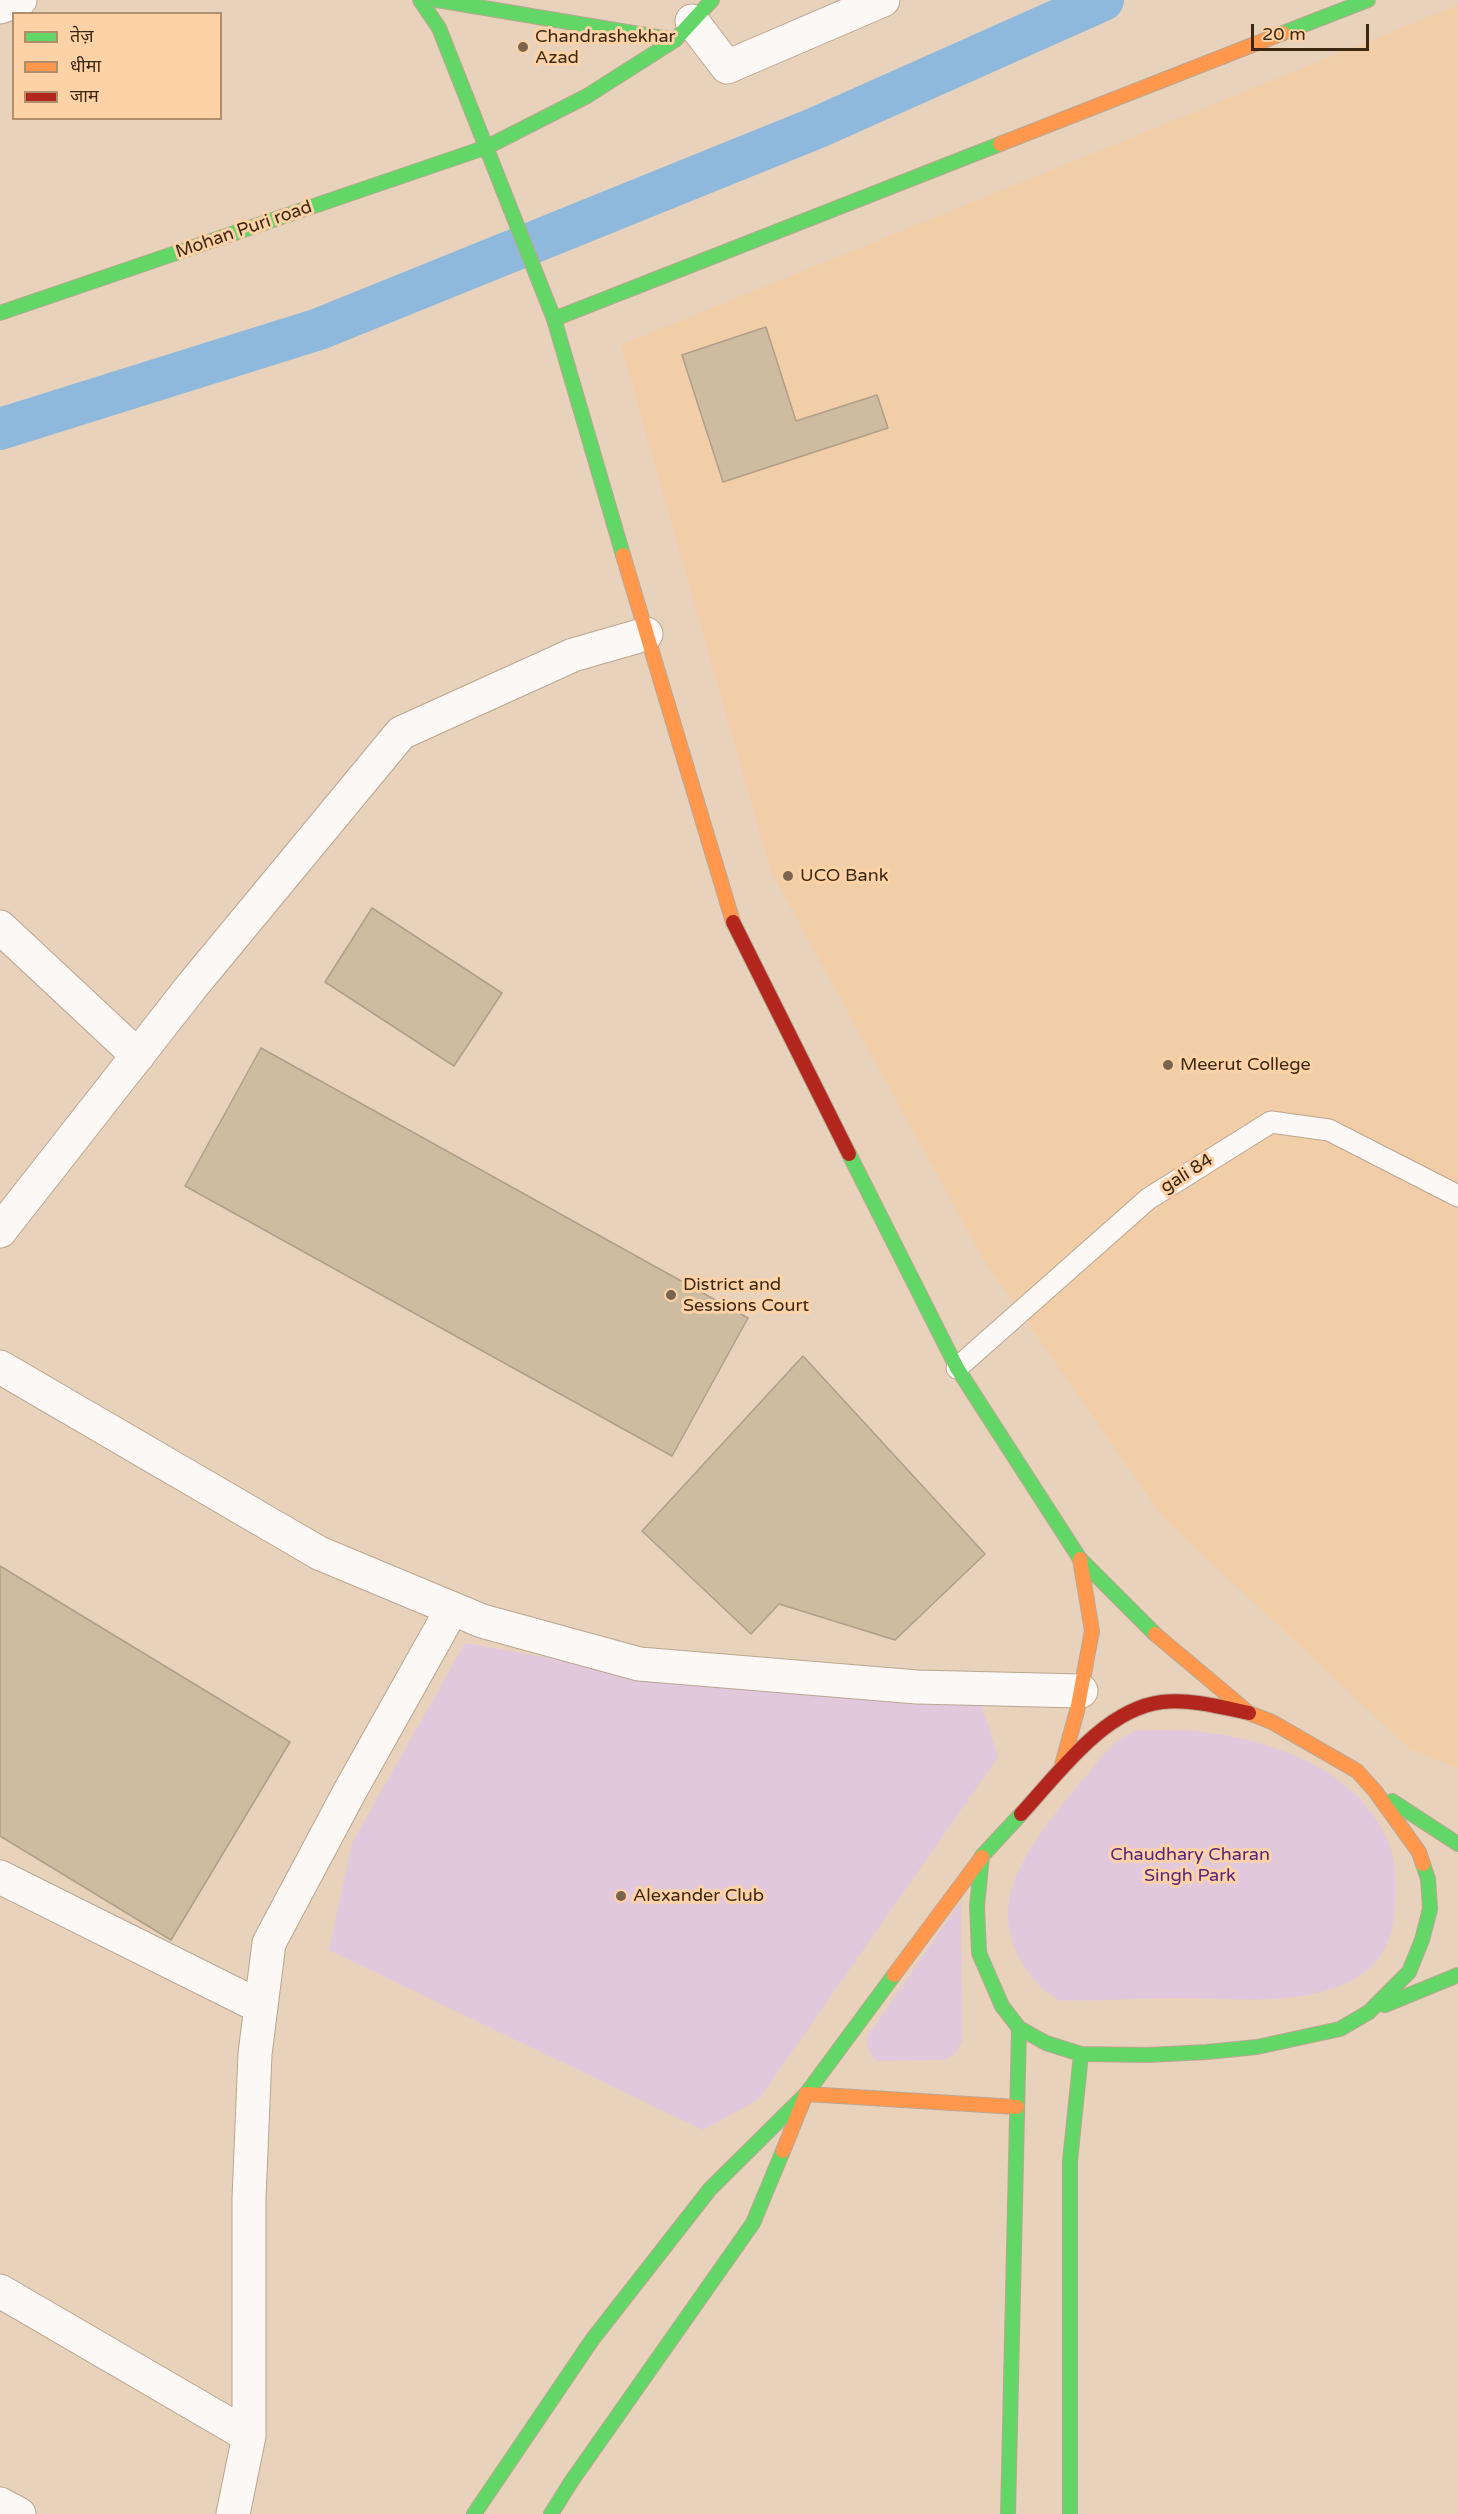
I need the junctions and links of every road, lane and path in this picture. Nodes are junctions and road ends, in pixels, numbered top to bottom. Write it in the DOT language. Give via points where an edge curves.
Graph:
graph roads {
  1 [pos="20,0"];
  2 [pos="420,0"];
  3 [pos="437,0"];
  4 [pos="882,0"];
  5 [pos="1368,0"];
  6 [pos="0,7"];
  7 [pos="693,20"];
  8 [pos="487,147"];
  9 [pos="0,313"];
  10 [pos="554,319"];
  11 [pos="646,634"];
  12 [pos="0,927"];
  13 [pos="138,1056"];
  14 [pos="1458,1196"];
  15 [pos="0,1231"];
  16 [pos="0,1367"];
  17 [pos="957,1368"];
  18 [pos="1080,1560"];
  19 [pos="452,1609"];
  20 [pos="1081,1691"];
  21 [pos="1249,1713"];
  22 [pos="1061,1770"];
  23 [pos="1375,1791"];
  24 [pos="1458,1844"];
  25 [pos="982,1856"];
  26 [pos="0,1877"];
  27 [pos="1458,1975"];
  28 [pos="261,2007"];
  29 [pos="1369,2012"];
  30 [pos="1019,2028"];
  31 [pos="1081,2054"];
  32 [pos="806,2094"];
  33 [pos="1017,2107"];
  34 [pos="0,2290"];
  35 [pos="249,2436"];
  36 [pos="0,2504"];
  37 [pos="19,2514"];
  38 [pos="233,2514"];
  39 [pos="474,2514"];
  40 [pos="551,2514"];
  41 [pos="1008,2514"];
  42 [pos="1070,2514"];
  1 -- 6 [label="street"];
  2 -- 8 [label="street" via="440,28"];
  3 -- 7 [label="street"];
  4 -- 7 [label="street" via="727,67"];
  5 -- 10 [label="street"];
  7 -- 8 [label="street, Mohan Puri road" via="587,96"];
  8 -- 9 [label="street, Mohan Puri road"];
  8 -- 10 [label="street"];
  10 -- 11 [label="street"];
  11 -- 13 [label="street" via="573,655 401,733"];
  11 -- 17 [label="street" via="729,914"];
  12 -- 13 [label="street"];
  13 -- 15 [label="street"];
  14 -- 17 [label="lane, gali 84" via="1329,1130 1271,1122 1148,1199"];
  16 -- 19 [label="street" via="319,1553"];
  17 -- 18 [label="street"];
  18 -- 20 [label="street" via="1092,1631"];
  18 -- 21 [label="street" via="1156,1635"];
  19 -- 20 [label="street" via="482,1621 639,1664 917,1687"];
  19 -- 28 [label="street" via="269,1943"];
  20 -- 22 [label="street"];
  21 -- 22 [label="street" via="1196,1702 1161,1702 1126,1714 1094,1735"];
  21 -- 23 [label="street" via="1334,1756 1357,1771"];
  22 -- 25 [label="street"];
  23 -- 24 [label="street"];
  23 -- 29 [label="street" via="1419,1852 1428,1879 1430,1909 1409,1972"];
  25 -- 30 [label="street" via="977,1906 979,1953 1002,2006"];
  25 -- 32 [label="street"];
  26 -- 28 [label="street"];
  27 -- 29 [label="street"];
  28 -- 35 [label="street" via="255,2054 249,2198"];
  29 -- 31 [label="street" via="1340,2029 1257,2047 1207,2052"];
  30 -- 31 [label="street" via="1046,2043"];
  30 -- 33 [label="street"];
  31 -- 42 [label="street" via="1070,2161"];
  32 -- 33 [label="street"];
  32 -- 39 [label="street" via="710,2189 592,2340"];
  32 -- 40 [label="street" via="753,2223"];
  33 -- 41 [label="street"];
  34 -- 35 [label="street"];
  35 -- 38 [label="street"];
  36 -- 37 [label="street"];
}
